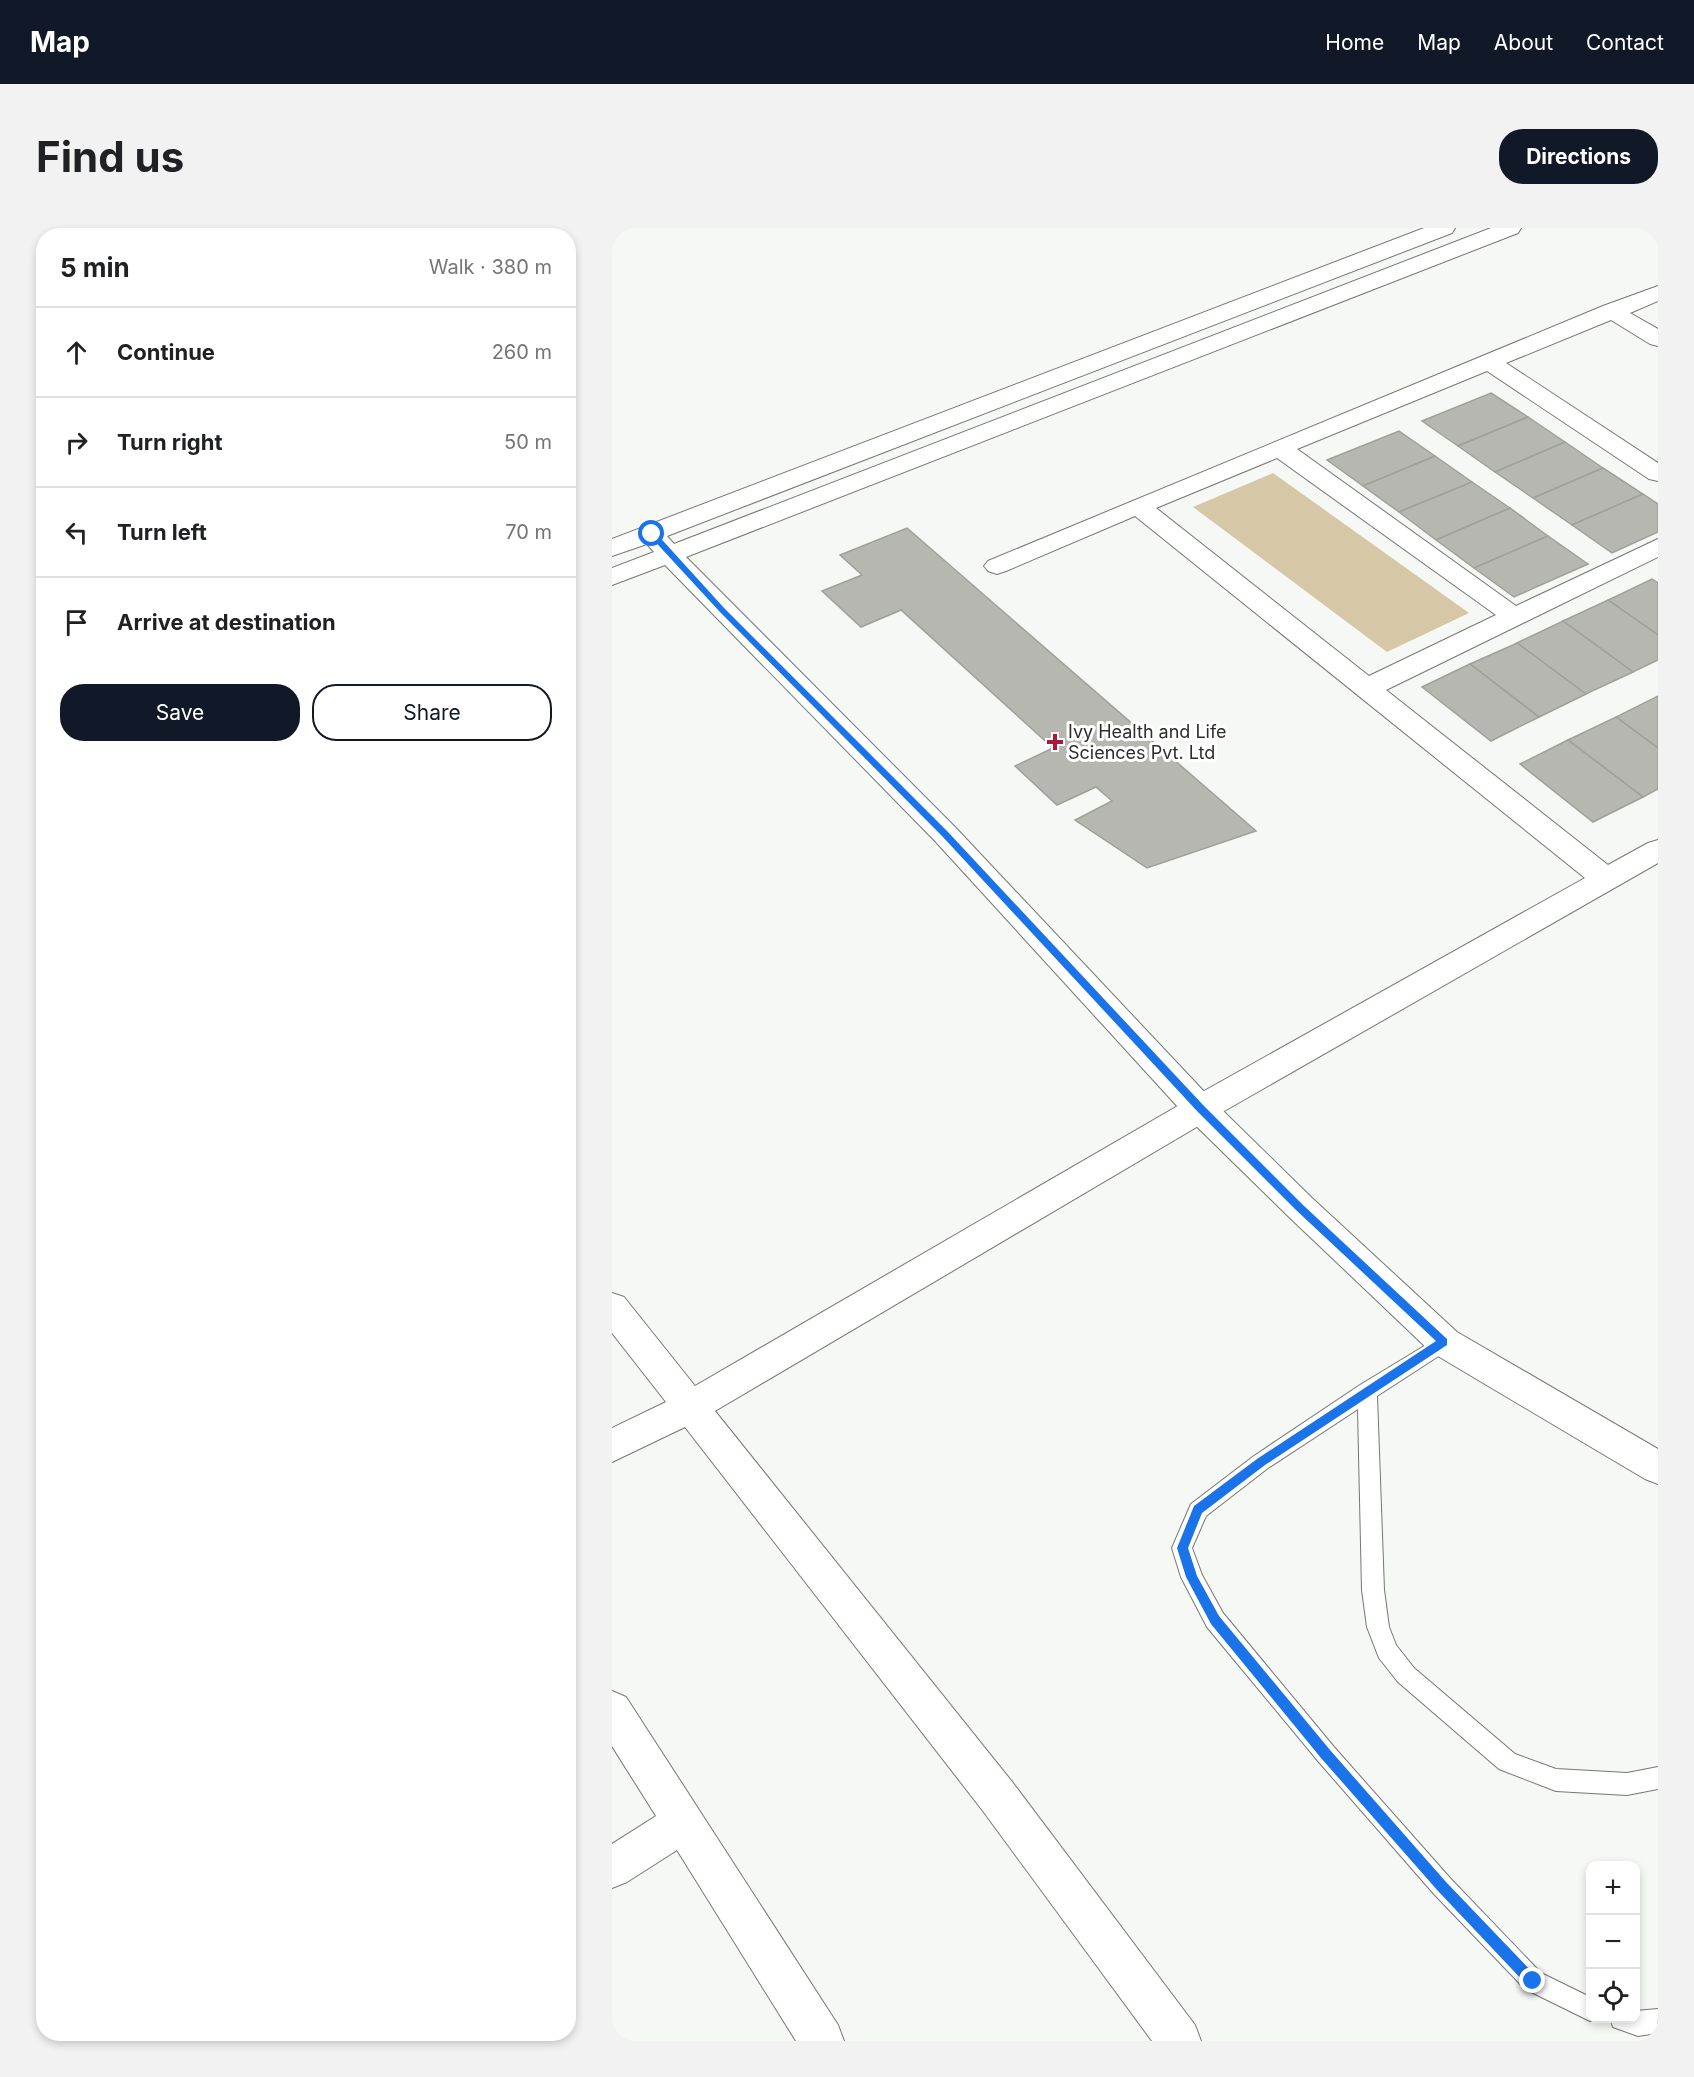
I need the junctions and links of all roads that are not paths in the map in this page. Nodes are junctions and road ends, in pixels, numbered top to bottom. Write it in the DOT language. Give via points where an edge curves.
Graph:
graph roads {
  1 [pos="1444,228"];
  2 [pos="1510,228"];
  3 [pos="1658,293"];
  4 [pos="1611,312"];
  5 [pos="1658,339"];
  6 [pos="1490,363"];
  7 [pos="1281,449"];
  8 [pos="1658,474"];
  9 [pos="1138,506"];
  10 [pos="661,545"];
  11 [pos="1658,547"];
  12 [pos="612,548"];
  13 [pos="997,566"];
  14 [pos="612,578"];
  15 [pos="1515,617"];
  16 [pos="1367,688"];
  17 [pos="1658,850"];
  18 [pos="1605,879"];
  19 [pos="1200,1109"];
  20 [pos="612,1308"];
  21 [pos="1444,1342"];
  22 [pos="1367,1391"];
  23 [pos="690,1407"];
  24 [pos="612,1446"];
  25 [pos="1658,1468"];
  26 [pos="612,1710"];
  27 [pos="1658,1778"];
  28 [pos="684,1822"];
  29 [pos="612,1868"];
  30 [pos="1586,2007"];
  31 [pos="1658,2021"];
  32 [pos="1635,2023"];
  33 [pos="822,2041"];
  34 [pos="1179,2041"];
  1 -- 10 [label="street"];
  2 -- 10 [label="street"];
  3 -- 4 [label="street"];
  4 -- 5 [label="street"];
  4 -- 6 [label="street"];
  6 -- 7 [label="street"];
  6 -- 8 [label="street"];
  7 -- 9 [label="street"];
  7 -- 15 [label="street"];
  9 -- 13 [label="street"];
  9 -- 16 [label="street"];
  10 -- 12 [label="street"];
  10 -- 14 [label="street"];
  10 -- 19 [label="street" via="945,834"];
  11 -- 15 [label="street"];
  15 -- 16 [label="street"];
  16 -- 18 [label="street"];
  17 -- 18 [label="street"];
  18 -- 19 [label="street"];
  19 -- 21 [label="street"];
  19 -- 23 [label="street"];
  20 -- 23 [label="street"];
  21 -- 22 [label="lane"];
  21 -- 25 [label="street"];
  22 -- 27 [label="lane" via="1373,1590 1378,1628 1387,1651 1406,1675 1507,1762 1556,1780 1627,1784"];
  22 -- 30 [label="lane" via="1198,1510 1182,1548 1192,1577 1215,1620 1442,1886 1533,1981"];
  23 -- 24 [label="street"];
  23 -- 34 [label="street" via="998,1797"];
  26 -- 28 [label="street"];
  28 -- 29 [label="street"];
  28 -- 33 [label="street"];
  31 -- 32 [label="lane"];
}
